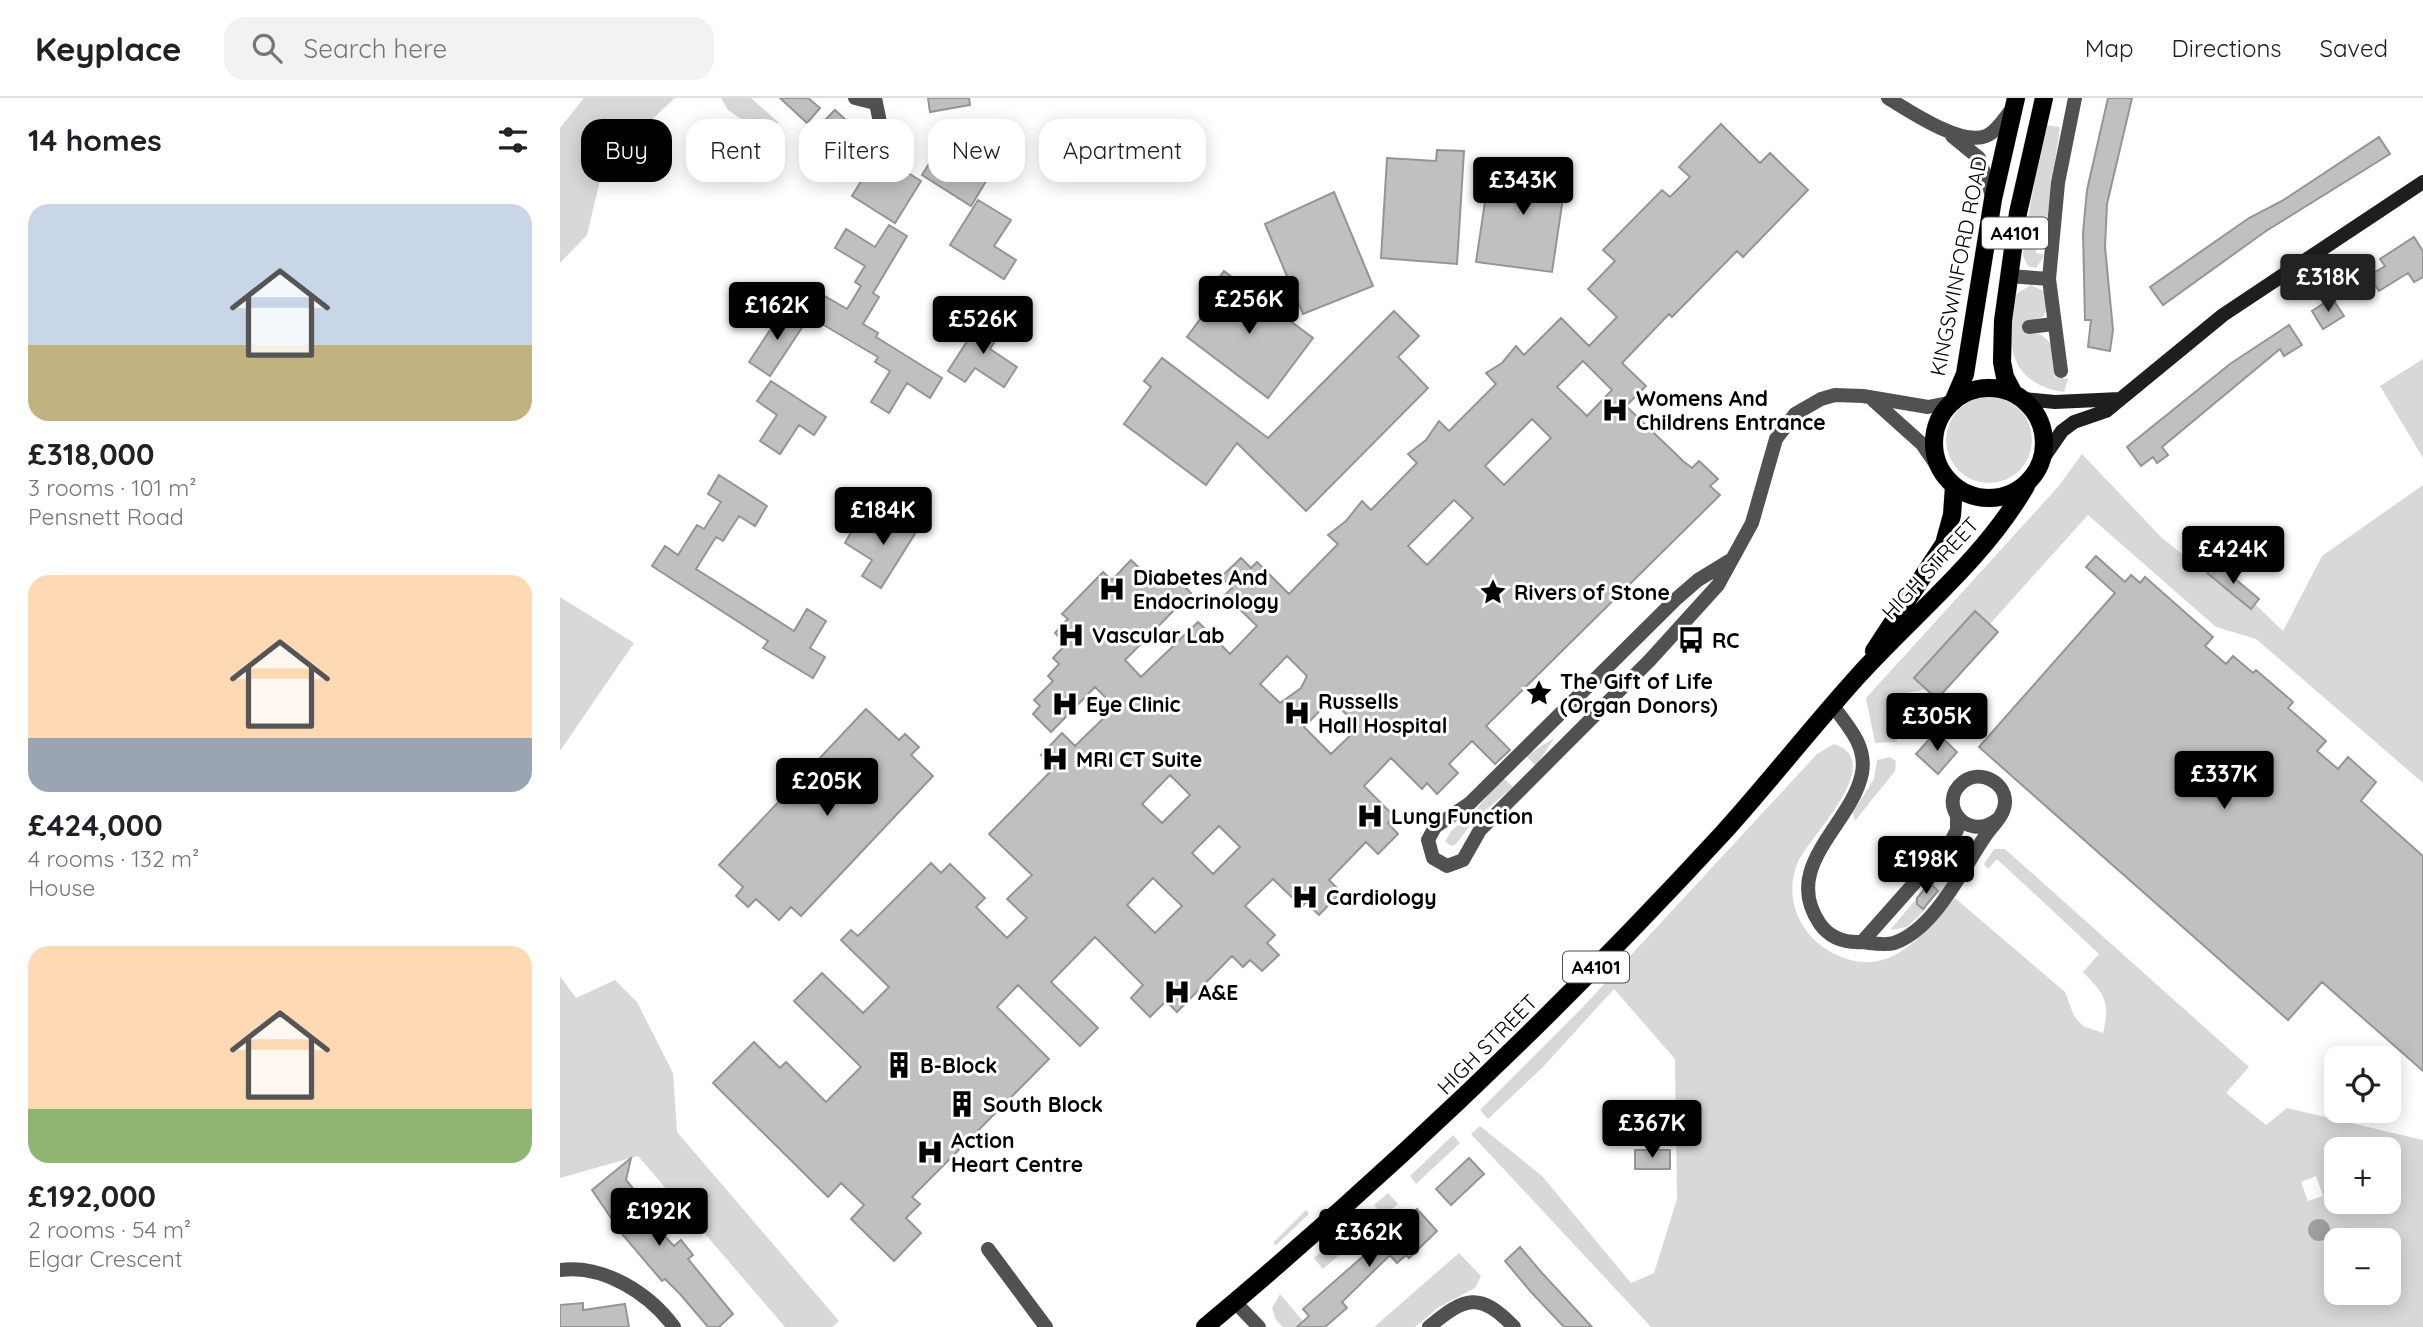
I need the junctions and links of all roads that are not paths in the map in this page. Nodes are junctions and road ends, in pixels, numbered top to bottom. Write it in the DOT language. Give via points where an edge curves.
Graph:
graph roads {
  1 [pos="855,98"];
  2 [pos="1888,98"];
  3 [pos="2044,98"];
  4 [pos="2075,98"];
  5 [pos="875,101"];
  6 [pos="2014,103"];
  7 [pos="879,119"];
  8 [pos="1940,126"];
  9 [pos="2423,182"];
  10 [pos="1993,199"];
  11 [pos="2009,276"];
  12 [pos="2049,279"];
  13 [pos="2053,324"];
  14 [pos="2029,327"];
  15 [pos="2061,370"];
  16 [pos="2019,396"];
  17 [pos="1871,399"];
  18 [pos="2120,399"];
  19 [pos="1953,402"];
  20 [pos="2044,457"];
  21 [pos="1949,481"];
  22 [pos="2026,485"];
  23 [pos="1729,561"];
  24 [pos="1860,675"];
  25 [pos="1833,706"];
  26 [pos="1957,816"];
  27 [pos="1998,820"];
  28 [pos="1862,942"];
  29 [pos="988,1249"];
  30 [pos="560,1270"];
  31 [pos="1235,1302"];
  32 [pos="674,1327"];
  33 [pos="1046,1327"];
  34 [pos="1205,1327"];
  35 [pos="1259,1327"];
  36 [pos="1429,1327"];
  37 [pos="1514,1327"];
  1 -- 5 [label="street"];
  2 -- 8 [label="street"];
  3 -- 11 [label="main road, A4101" via="2029,154"];
  4 -- 12 [label="street" via="2057,183"];
  5 -- 7 [label="street"];
  6 -- 8 [label="street" via="1987,136 1962,137"];
  6 -- 10 [label="main road, KINGSWINFORD ROAD / A4101"];
  8 -- 10 [label="street" via="1979,158"];
  9 -- 18 [label="street" via="2223,315"];
  10 -- 19 [label="main road, KINGSWINFORD ROAD / A4101" via="1965,374"];
  11 -- 12 [label="street"];
  11 -- 16 [label="main road, A4101" via="2001,343 2005,377"];
  12 -- 13 [label="street"];
  13 -- 14 [label="street"];
  13 -- 15 [label="street"];
  16 -- 18 [label="street" via="2055,402"];
  16 -- 19 [label="main road" via="1997,388 1978,389"];
  16 -- 20 [label="main road, A4101" via="2033,408 2043,429"];
  17 -- 19 [label="street" via="1928,407"];
  17 -- 21 [label="street" via="1922,444"];
  17 -- 23 [label="street" via="1850,394 1821,398 1785,425 1770,454 1752,523"];
  18 -- 20 [label="street" via="2106,411 2062,431"];
  19 -- 21 [label="main road, A4101" via="1943,413 1934,437 1936,457"];
  20 -- 22 [label="main road, A4101"];
  21 -- 22 [label="main road" via="1966,494 1990,499"];
  21 -- 24 [label="main road, HIGH STREET / A4101" via="1952,515 1944,544"];
  22 -- 24 [label="main road, HIGH STREET / A4101" via="2008,517 1936,600"];
  23 -- 23 [label="street" via="1718,585 1480,830 1463,860 1447,866 1433,858 1428,840 1435,828 1470,803 1676,598"];
  24 -- 25 [label="main road, HIGH STREET / A4101"];
  25 -- 28 [label="street" via="1854,734 1863,755 1862,772 1810,871 1809,902 1823,929 1849,943"];
  25 -- 31 [label="main road, HIGH STREET / A4101" via="1725,830 1523,1041 1403,1155"];
  26 -- 27 [label="street" via="1974,828"];
  26 -- 27 [label="street" via="1953,804 1957,788 1978,776 1994,781 2004,795"];
  26 -- 28 [label="street" via="1957,831 1950,843"];
  27 -- 28 [label="street" via="1965,871 1912,933 1892,943"];
  29 -- 33 [label="street"];
  30 -- 32 [label="street" via="592,1271 616,1280 644,1296"];
  31 -- 34 [label="main road, HIGH STREET / A4101"];
  31 -- 35 [label="street"];
  36 -- 37 [label="street" via="1454,1306 1470,1302 1497,1310"];
}
